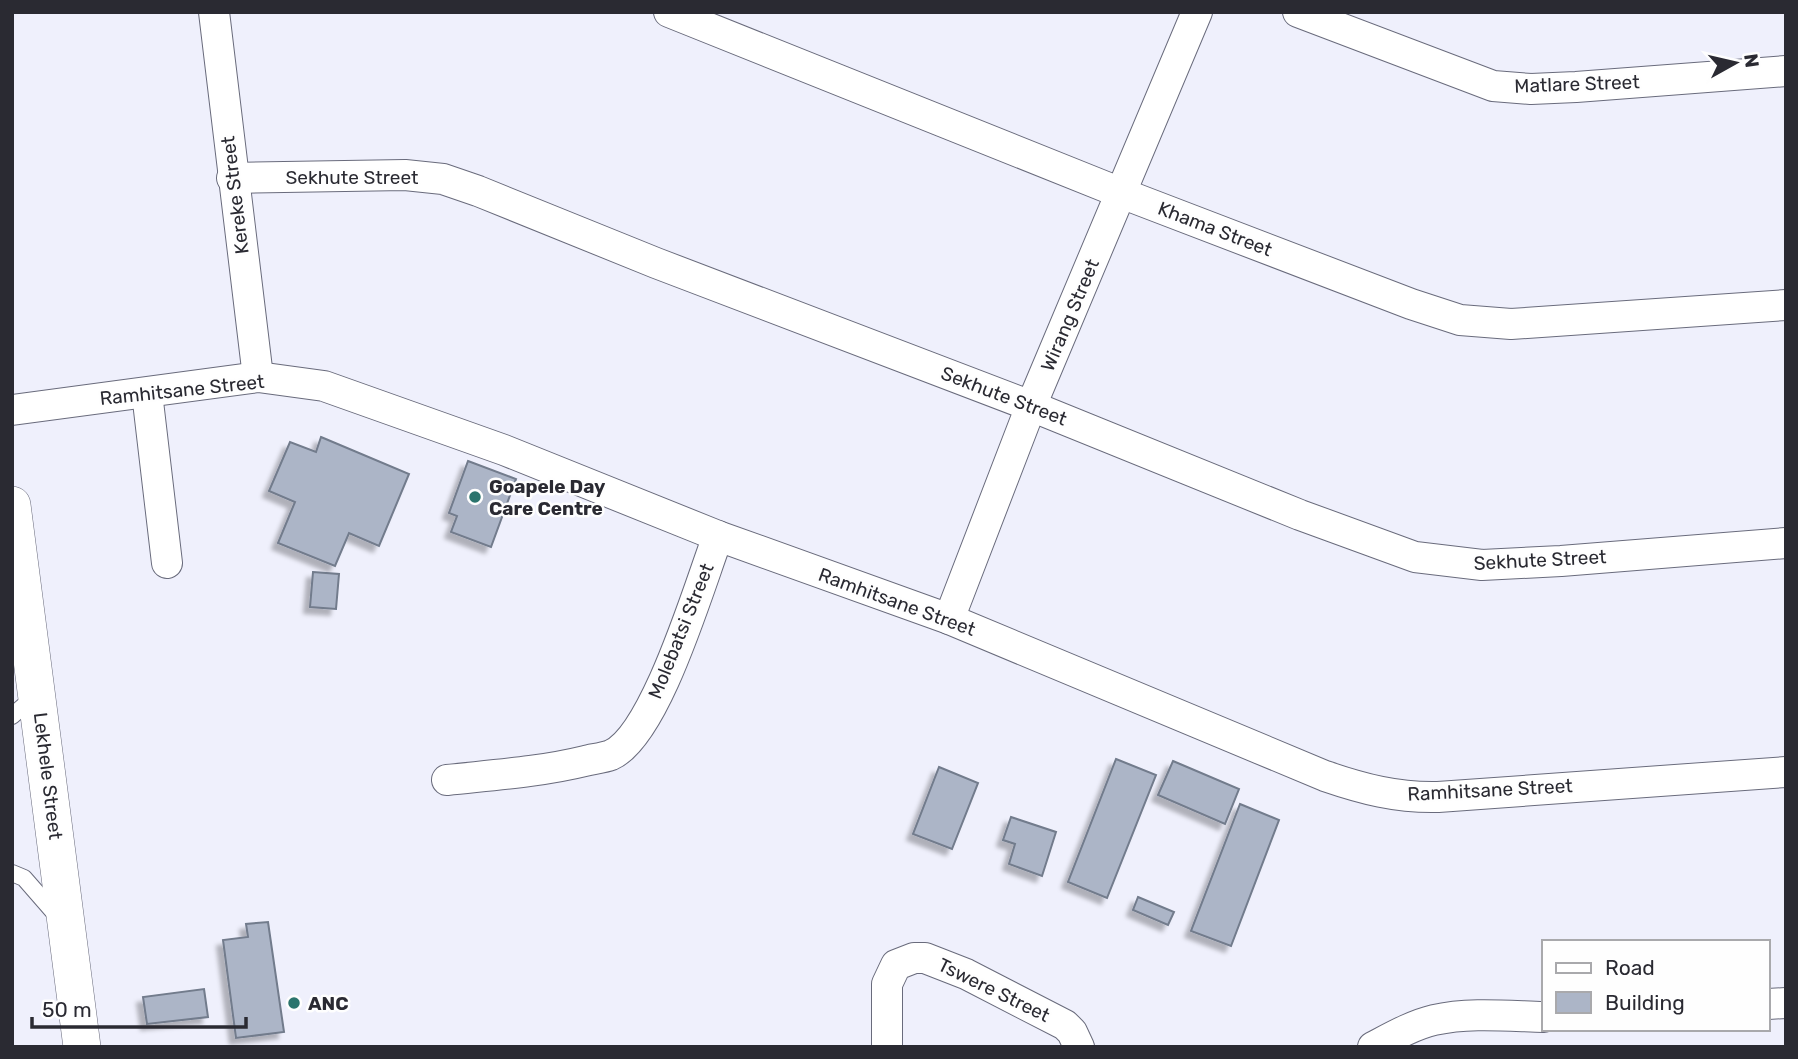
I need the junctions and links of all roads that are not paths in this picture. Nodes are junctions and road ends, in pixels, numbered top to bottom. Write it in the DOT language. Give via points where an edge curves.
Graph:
graph roads {
  1 [pos="214,12"];
  2 [pos="669,12"];
  3 [pos="1197,12"];
  4 [pos="1298,12"];
  5 [pos="1786,71"];
  6 [pos="232,178"];
  7 [pos="1121,193"];
  8 [pos="1786,305"];
  9 [pos="258,377"];
  10 [pos="148,393"];
  11 [pos="1031,406"];
  12 [pos="12,410"];
  13 [pos="12,505"];
  14 [pos="718,536"];
  15 [pos="1786,543"];
  16 [pos="167,563"];
  17 [pos="949,619"];
  18 [pos="25,705"];
  19 [pos="1786,772"];
  20 [pos="447,780"];
  21 [pos="12,873"];
  22 [pos="67,928"];
  23 [pos="1542,1017"];
  24 [pos="82,1047"];
  25 [pos="887,1047"];
  26 [pos="1079,1047"];
  27 [pos="1373,1047"];
  1 -- 6 [label="street, Kereke Street"];
  2 -- 7 [label="street, Khama Street"];
  3 -- 7 [label="street, Wirang Street"];
  4 -- 5 [label="street, Matlare Street" via="1493,86 1576,87"];
  6 -- 9 [label="street, Kereke Street"];
  6 -- 11 [label="street, Sekhute Street" via="405,175 443,179"];
  7 -- 8 [label="street, Khama Street" via="1460,320 1538,324"];
  7 -- 11 [label="street, Wirang Street"];
  9 -- 10 [label="street, Ramhitsane Street"];
  9 -- 14 [label="street, Ramhitsane Street" via="324,386 504,450"];
  10 -- 12 [label="street, Ramhitsane Street"];
  10 -- 16 [label="street"];
  11 -- 15 [label="street, Sekhute Street" via="1415,557 1482,565"];
  11 -- 17 [label="street, Wirang Street"];
  13 -- 18 [label="street, Lekhele Street"];
  14 -- 17 [label="street, Ramhitsane Street"];
  14 -- 20 [label="street, Molebatsi Street" via="672,662 646,717 624,747 611,755 565,766"];
  17 -- 19 [label="street, Ramhitsane Street" via="1325,776 1380,793 1438,797"];
  18 -- 22 [label="street, Lekhele Street"];
  21 -- 22 [label="lane" via="24,878"];
  22 -- 24 [label="street, Lekhele Street"];
  23 -- 27 [label="street" via="1433,1020"];
  25 -- 26 [label="street, Tswere Street" via="887,984 897,965 915,958 966,974 1039,1010 1065,1025"];
}
